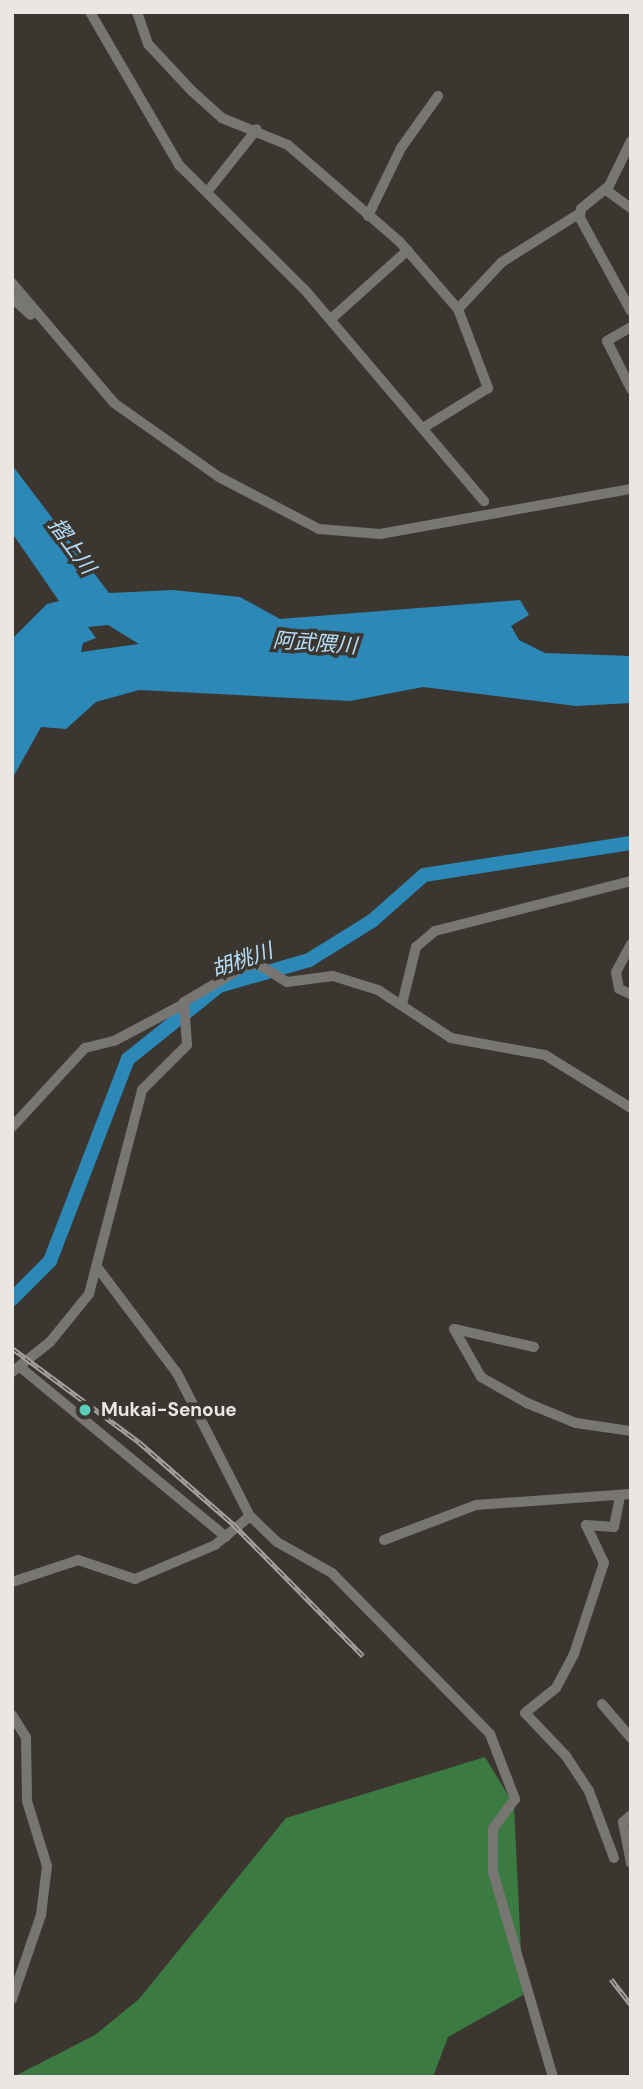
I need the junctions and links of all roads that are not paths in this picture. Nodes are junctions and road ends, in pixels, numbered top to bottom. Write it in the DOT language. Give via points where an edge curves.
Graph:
graph roads {
  1 [pos="90,12"];
  2 [pos="137,12"];
  3 [pos="438,96"];
  4 [pos="257,129"];
  5 [pos="631,141"];
  6 [pos="606,190"];
  7 [pos="207,192"];
  8 [pos="631,208"];
  9 [pos="580,213"];
  10 [pos="368,216"];
  11 [pos="408,250"];
  12 [pos="12,283"];
  13 [pos="626,293"];
  14 [pos="12,299"];
  15 [pos="458,309"];
  16 [pos="631,311"];
  17 [pos="331,319"];
  18 [pos="40,322"];
  19 [pos="631,327"];
  20 [pos="631,389"];
  21 [pos="426,426"];
  22 [pos="631,489"];
  23 [pos="484,501"];
  24 [pos="631,881"];
  25 [pos="631,944"];
  26 [pos="631,994"];
  27 [pos="402,1004"];
  28 [pos="184,1007"];
  29 [pos="631,1108"];
  30 [pos="12,1127"];
  31 [pos="97,1267"];
  32 [pos="534,1347"];
  33 [pos="16,1369"];
  34 [pos="631,1432"];
  35 [pos="625,1495"];
  36 [pos="250,1516"];
  37 [pos="226,1537"];
  38 [pos="384,1541"];
  39 [pos="12,1582"];
  40 [pos="602,1704"];
  41 [pos="12,1715"];
  42 [pos="631,1738"];
  43 [pos="631,1815"];
  44 [pos="614,1858"];
  45 [pos="631,1863"];
  46 [pos="12,1999"];
  47 [pos="553,2077"];
  1 -- 7 [label="street" via="173,156"];
  2 -- 4 [label="street" via="146,41 192,91 222,118"];
  3 -- 10 [label="street" via="401,148"];
  4 -- 7 [label="street"];
  4 -- 10 [label="street" via="288,145"];
  5 -- 6 [label="street"];
  6 -- 8 [label="street"];
  6 -- 9 [label="street"];
  7 -- 17 [label="street"];
  9 -- 13 [label="street"];
  9 -- 15 [label="street" via="502,262"];
  10 -- 11 [label="street"];
  11 -- 15 [label="street"];
  11 -- 17 [label="street"];
  12 -- 18 [label="street"];
  13 -- 16 [label="street"];
  14 -- 18 [label="street"];
  15 -- 21 [label="street" via="488,388"];
  17 -- 21 [label="street"];
  18 -- 22 [label="street" via="131,417 219,477 319,529 380,534"];
  19 -- 20 [label="street" via="607,341"];
  21 -- 23 [label="street"];
  24 -- 27 [label="street" via="435,931 416,947"];
  25 -- 26 [label="street" via="616,972 619,989"];
  27 -- 28 [label="street" via="339,977 287,982 258,964 194,992"];
  27 -- 29 [label="street" via="451,1038 558,1060"];
  28 -- 30 [label="street" via="114,1041 85,1048"];
  28 -- 31 [label="street" via="183,1054 142,1090"];
  31 -- 33 [label="street" via="81,1308"];
  31 -- 36 [label="street" via="177,1373"];
  32 -- 34 [label="street" via="454,1329 481,1377 576,1423"];
  33 -- 37 [label="street"];
  35 -- 38 [label="street" via="476,1505"];
  35 -- 44 [label="street" via="614,1527 586,1525 604,1563 574,1654 556,1688 525,1713 566,1756 589,1791"];
  36 -- 37 [label="street"];
  36 -- 47 [label="street" via="276,1542 332,1573 490,1734 515,1799 493,1828 493,1872"];
  37 -- 39 [label="street" via="135,1578 78,1560"];
  40 -- 42 [label="street"];
  41 -- 46 [label="street" via="26,1737 27,1801 47,1866 41,1914"];
  43 -- 45 [label="street" via="623,1822"];
}
